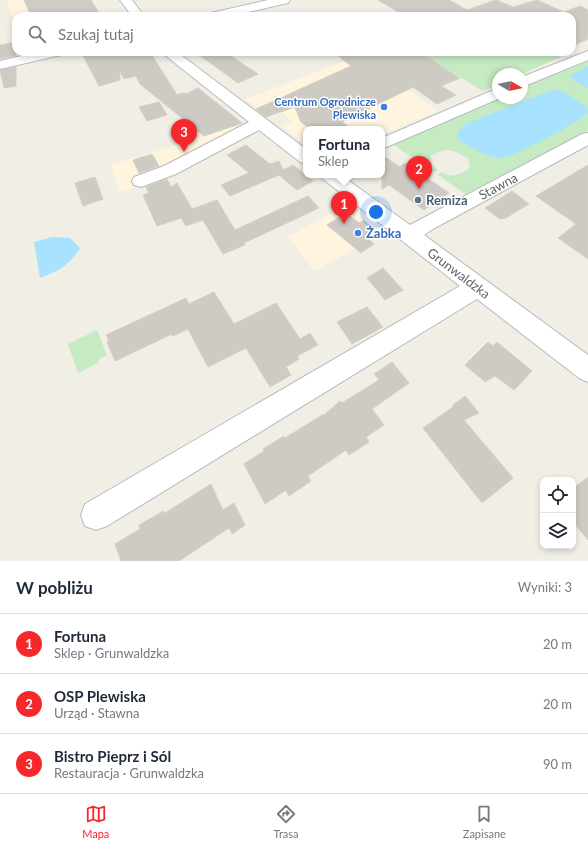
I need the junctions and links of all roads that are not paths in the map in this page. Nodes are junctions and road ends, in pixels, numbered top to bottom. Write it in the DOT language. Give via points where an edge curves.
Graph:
graph roads {
  1 [pos="126,0"];
  2 [pos="279,0"];
  3 [pos="135,12"];
  4 [pos="231,12"];
  5 [pos="588,55"];
  6 [pos="39,56"];
  7 [pos="173,56"];
  8 [pos="0,65"];
  9 [pos="528,80"];
  10 [pos="492,96"];
  11 [pos="260,123"];
  12 [pos="588,138"];
  13 [pos="385,143"];
  14 [pos="303,156"];
  15 [pos="333,178"];
  16 [pos="141,181"];
  17 [pos="410,235"];
  18 [pos="478,287"];
  19 [pos="588,370"];
  20 [pos="96,515"];
  1 -- 3 [label="street"];
  2 -- 4 [label="street"];
  5 -- 9 [label="street"];
  6 -- 8 [label="street"];
  7 -- 11 [label="street"];
  10 -- 13 [label="street"];
  11 -- 14 [label="street"];
  11 -- 16 [label="street" via="170,170"];
  12 -- 17 [label="street, Stawna" via="426,224"];
  15 -- 17 [label="street, Grunwaldzka"];
  17 -- 18 [label="street, Grunwaldzka"];
  18 -- 19 [label="street, Grunwaldzka"];
  18 -- 20 [label="street"];
}
